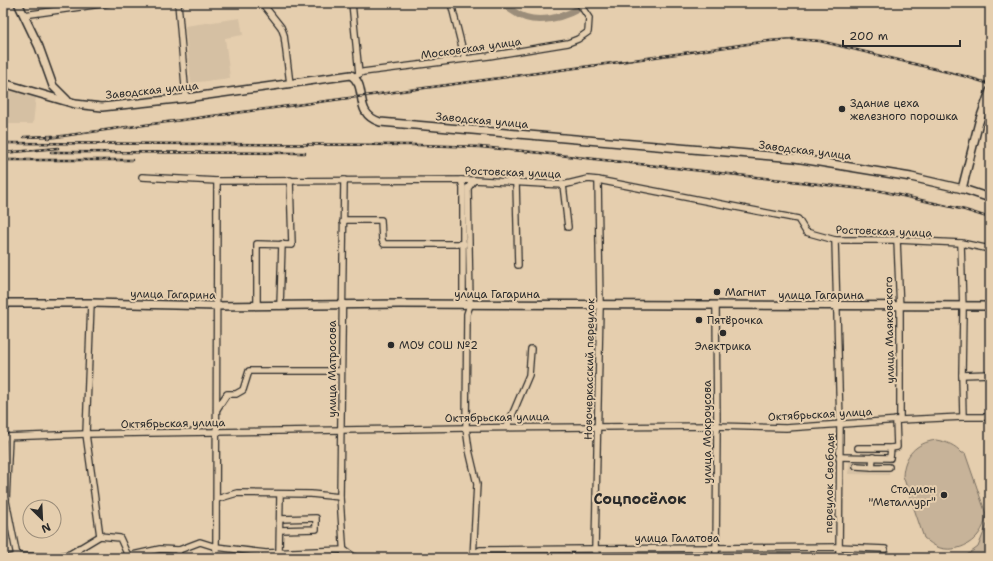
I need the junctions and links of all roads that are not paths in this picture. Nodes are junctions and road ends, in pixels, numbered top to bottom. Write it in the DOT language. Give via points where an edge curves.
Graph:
graph roads {
  1 [pos="18,3"];
  2 [pos="108,3"];
  3 [pos="178,3"];
  4 [pos="262,3"];
  5 [pos="352,3"];
  6 [pos="451,3"];
  7 [pos="581,6"];
  8 [pos="24,15"];
  9 [pos="465,59"];
  10 [pos="356,75"];
  11 [pos="3,83"];
  12 [pos="290,84"];
  13 [pos="53,86"];
  14 [pos="990,91"];
  15 [pos="43,94"];
  16 [pos="186,98"];
  17 [pos="69,102"];
  18 [pos="142,177"];
  19 [pos="290,180"];
  20 [pos="344,180"];
  21 [pos="461,180"];
  22 [pos="474,180"];
  23 [pos="598,180"];
  24 [pos="217,181"];
  25 [pos="516,182"];
  26 [pos="564,185"];
  27 [pos="962,189"];
  28 [pos="990,198"];
  29 [pos="343,222"];
  30 [pos="568,227"];
  31 [pos="836,240"];
  32 [pos="897,240"];
  33 [pos="961,243"];
  34 [pos="282,244"];
  35 [pos="464,244"];
  36 [pos="990,248"];
  37 [pos="518,266"];
  38 [pos="3,303"];
  39 [pos="91,303"];
  40 [pos="341,305"];
  41 [pos="466,305"];
  42 [pos="216,306"];
  43 [pos="257,306"];
  44 [pos="280,306"];
  45 [pos="600,306"];
  46 [pos="716,306"];
  47 [pos="838,306"];
  48 [pos="900,306"];
  49 [pos="962,306"];
  50 [pos="990,306"];
  51 [pos="531,350"];
  52 [pos="341,371"];
  53 [pos="962,374"];
  54 [pos="990,374"];
  55 [pos="217,410"];
  56 [pos="963,416"];
  57 [pos="990,417"];
  58 [pos="898,420"];
  59 [pos="840,424"];
  60 [pos="598,426"];
  61 [pos="717,426"];
  62 [pos="507,427"];
  63 [pos="466,428"];
  64 [pos="342,430"];
  65 [pos="217,433"];
  66 [pos="86,434"];
  67 [pos="6,437"];
  68 [pos="858,448"];
  69 [pos="891,448"];
  70 [pos="839,457"];
  71 [pos="873,457"];
  72 [pos="856,466"];
  73 [pos="872,467"];
  74 [pos="889,467"];
  75 [pos="280,494"];
  76 [pos="340,497"];
  77 [pos="5,499"];
  78 [pos="217,499"];
  79 [pos="280,519"];
  80 [pos="280,530"];
  81 [pos="100,536"];
  82 [pos="216,547"];
  83 [pos="838,547"];
  84 [pos="79,548"];
  85 [pos="716,548"];
  86 [pos="595,549"];
  87 [pos="885,549"];
  88 [pos="179,550"];
  89 [pos="344,550"];
  90 [pos="279,553"];
  91 [pos="17,556"];
  92 [pos="6,558"];
  93 [pos="75,558"];
  94 [pos="177,558"];
  95 [pos="216,558"];
  96 [pos="344,558"];
  97 [pos="356,558"];
  98 [pos="473,558"];
  99 [pos="597,558"];
  100 [pos="716,558"];
  101 [pos="838,558"];
  1 -- 8 [label="main road"];
  2 -- 8 [label="street"];
  3 -- 16 [label="street"];
  4 -- 12 [label="street" via="281,27 284,35"];
  5 -- 10 [label="street"];
  6 -- 9 [label="street"];
  7 -- 9 [label="street, Московская улица" via="589,18 588,32 578,39 568,43"];
  8 -- 13 [label="main road"];
  9 -- 10 [label="street, Московская улица"];
  10 -- 12 [label="main road, Заводская улица"];
  10 -- 27 [label="main road, Заводская улица" via="366,114 385,123 795,158 912,177"];
  11 -- 15 [label="main road, Заводская улица"];
  12 -- 16 [label="main road, Заводская улица"];
  13 -- 15 [label="main road"];
  13 -- 17 [label="main road"];
  14 -- 27 [label="main road" via="979,122"];
  15 -- 17 [label="main road, Заводская улица"];
  16 -- 17 [label="main road, Заводская улица" via="102,106"];
  18 -- 24 [label="street, Ростовская улица"];
  19 -- 20 [label="street, Ростовская улица"];
  19 -- 24 [label="street, Ростовская улица"];
  19 -- 34 [label="street" via="292,245"];
  20 -- 21 [label="street, Ростовская улица"];
  20 -- 29 [label="street, улица Матросова"];
  21 -- 22 [label="street, Ростовская улица"];
  21 -- 35 [label="street" via="464,187"];
  22 -- 25 [label="street, Ростовская улица"];
  22 -- 41 [label="street" via="468,188"];
  23 -- 26 [label="street, Ростовская улица" via="588,179"];
  23 -- 31 [label="street, Ростовская улица" via="798,219 806,232"];
  23 -- 45 [label="street, Новочеркасский переулок"];
  24 -- 42 [label="street"];
  25 -- 26 [label="street, Ростовская улица"];
  25 -- 37 [label="street"];
  26 -- 30 [label="street"];
  27 -- 28 [label="main road, Заводская улица"];
  29 -- 35 [label="street" via="381,220 384,244"];
  29 -- 40 [label="street, улица Матросова"];
  31 -- 32 [label="street, Ростовская улица"];
  31 -- 47 [label="street, переулок Свободы"];
  32 -- 33 [label="street, Ростовская улица"];
  32 -- 48 [label="street, улица Маяковского"];
  33 -- 36 [label="street, Ростовская улица"];
  33 -- 49 [label="street"];
  34 -- 43 [label="street" via="257,244"];
  34 -- 44 [label="street"];
  35 -- 41 [label="street"];
  38 -- 39 [label="main road, улица Гагарина"];
  39 -- 42 [label="main road, улица Гагарина"];
  39 -- 66 [label="street"];
  40 -- 41 [label="main road, улица Гагарина"];
  40 -- 44 [label="main road, улица Гагарина"];
  40 -- 52 [label="street, улица Матросова"];
  41 -- 45 [label="main road, улица Гагарина"];
  41 -- 63 [label="street"];
  42 -- 43 [label="main road, улица Гагарина"];
  42 -- 55 [label="street"];
  43 -- 44 [label="main road, улица Гагарина"];
  45 -- 46 [label="main road, улица Гагарина"];
  45 -- 60 [label="street, Новочеркасский переулок"];
  46 -- 47 [label="main road, улица Гагарина"];
  46 -- 61 [label="street, улица Мокроусова"];
  47 -- 48 [label="main road, улица Гагарина"];
  47 -- 59 [label="street, переулок Свободы"];
  48 -- 49 [label="main road, улица Гагарина"];
  48 -- 58 [label="street, улица Маяковского"];
  49 -- 50 [label="main road, улица Гагарина"];
  49 -- 53 [label="street"];
  51 -- 62 [label="street" via="529,375"];
  52 -- 55 [label="street" via="249,371 243,390 236,394 227,394"];
  52 -- 64 [label="street, улица Матросова"];
  53 -- 54 [label="street"];
  53 -- 56 [label="street"];
  55 -- 65 [label="street"];
  56 -- 57 [label="street, Октябрьская улица"];
  56 -- 58 [label="street, Октябрьская улица"];
  58 -- 59 [label="street, Октябрьская улица"];
  58 -- 69 [label="street, улица Маяковского" via="897,448"];
  59 -- 61 [label="street, Октябрьская улица" via="786,428"];
  59 -- 70 [label="street, переулок Свободы"];
  60 -- 61 [label="street, Октябрьская улица"];
  60 -- 62 [label="street, Октябрьская улица"];
  60 -- 86 [label="street, Новочеркасский переулок"];
  61 -- 85 [label="street, улица Мокроусова"];
  62 -- 63 [label="street, Октябрьская улица"];
  63 -- 64 [label="street, Октябрьская улица"];
  63 -- 98 [label="street" via="477,484"];
  64 -- 65 [label="street, Октябрьская улица"];
  64 -- 76 [label="street, улица Матросова"];
  65 -- 66 [label="street, Октябрьская улица"];
  65 -- 78 [label="street"];
  66 -- 67 [label="street, Октябрьская улица"];
  66 -- 81 [label="street"];
  67 -- 77 [label="street"];
  68 -- 69 [label="street"];
  69 -- 71 [label="street" via="890,458"];
  70 -- 71 [label="street"];
  70 -- 83 [label="street, переулок Свободы"];
  71 -- 73 [label="street"];
  72 -- 73 [label="street"];
  73 -- 74 [label="street"];
  75 -- 76 [label="street"];
  75 -- 78 [label="street" via="237,493"];
  75 -- 79 [label="street"];
  76 -- 89 [label="street, улица Матросова"];
  77 -- 91 [label="street"];
  78 -- 82 [label="street"];
  79 -- 80 [label="street"];
  79 -- 80 [label="street" via="316,518 316,529"];
  80 -- 90 [label="street"];
  81 -- 84 [label="street"];
  81 -- 88 [label="street" via="120,538 128,556 160,549"];
  82 -- 88 [label="street" via="200,542"];
  82 -- 90 [label="street"];
  82 -- 95 [label="street"];
  83 -- 85 [label="street, улица Галатова"];
  83 -- 87 [label="street, улица Галатова"];
  83 -- 101 [label="street, переулок Свободы"];
  84 -- 91 [label="street" via="70,554 57,557"];
  84 -- 93 [label="street"];
  85 -- 86 [label="street, улица Галатова"];
  85 -- 100 [label="street, улица Мокроусова"];
  86 -- 98 [label="street, улица Галатова" via="480,550"];
  86 -- 99 [label="street, Новочеркасский переулок"];
  88 -- 94 [label="street"];
  89 -- 90 [label="street"];
  89 -- 96 [label="street, улица Матросова"];
  89 -- 97 [label="street"];
  91 -- 92 [label="street"];
}
